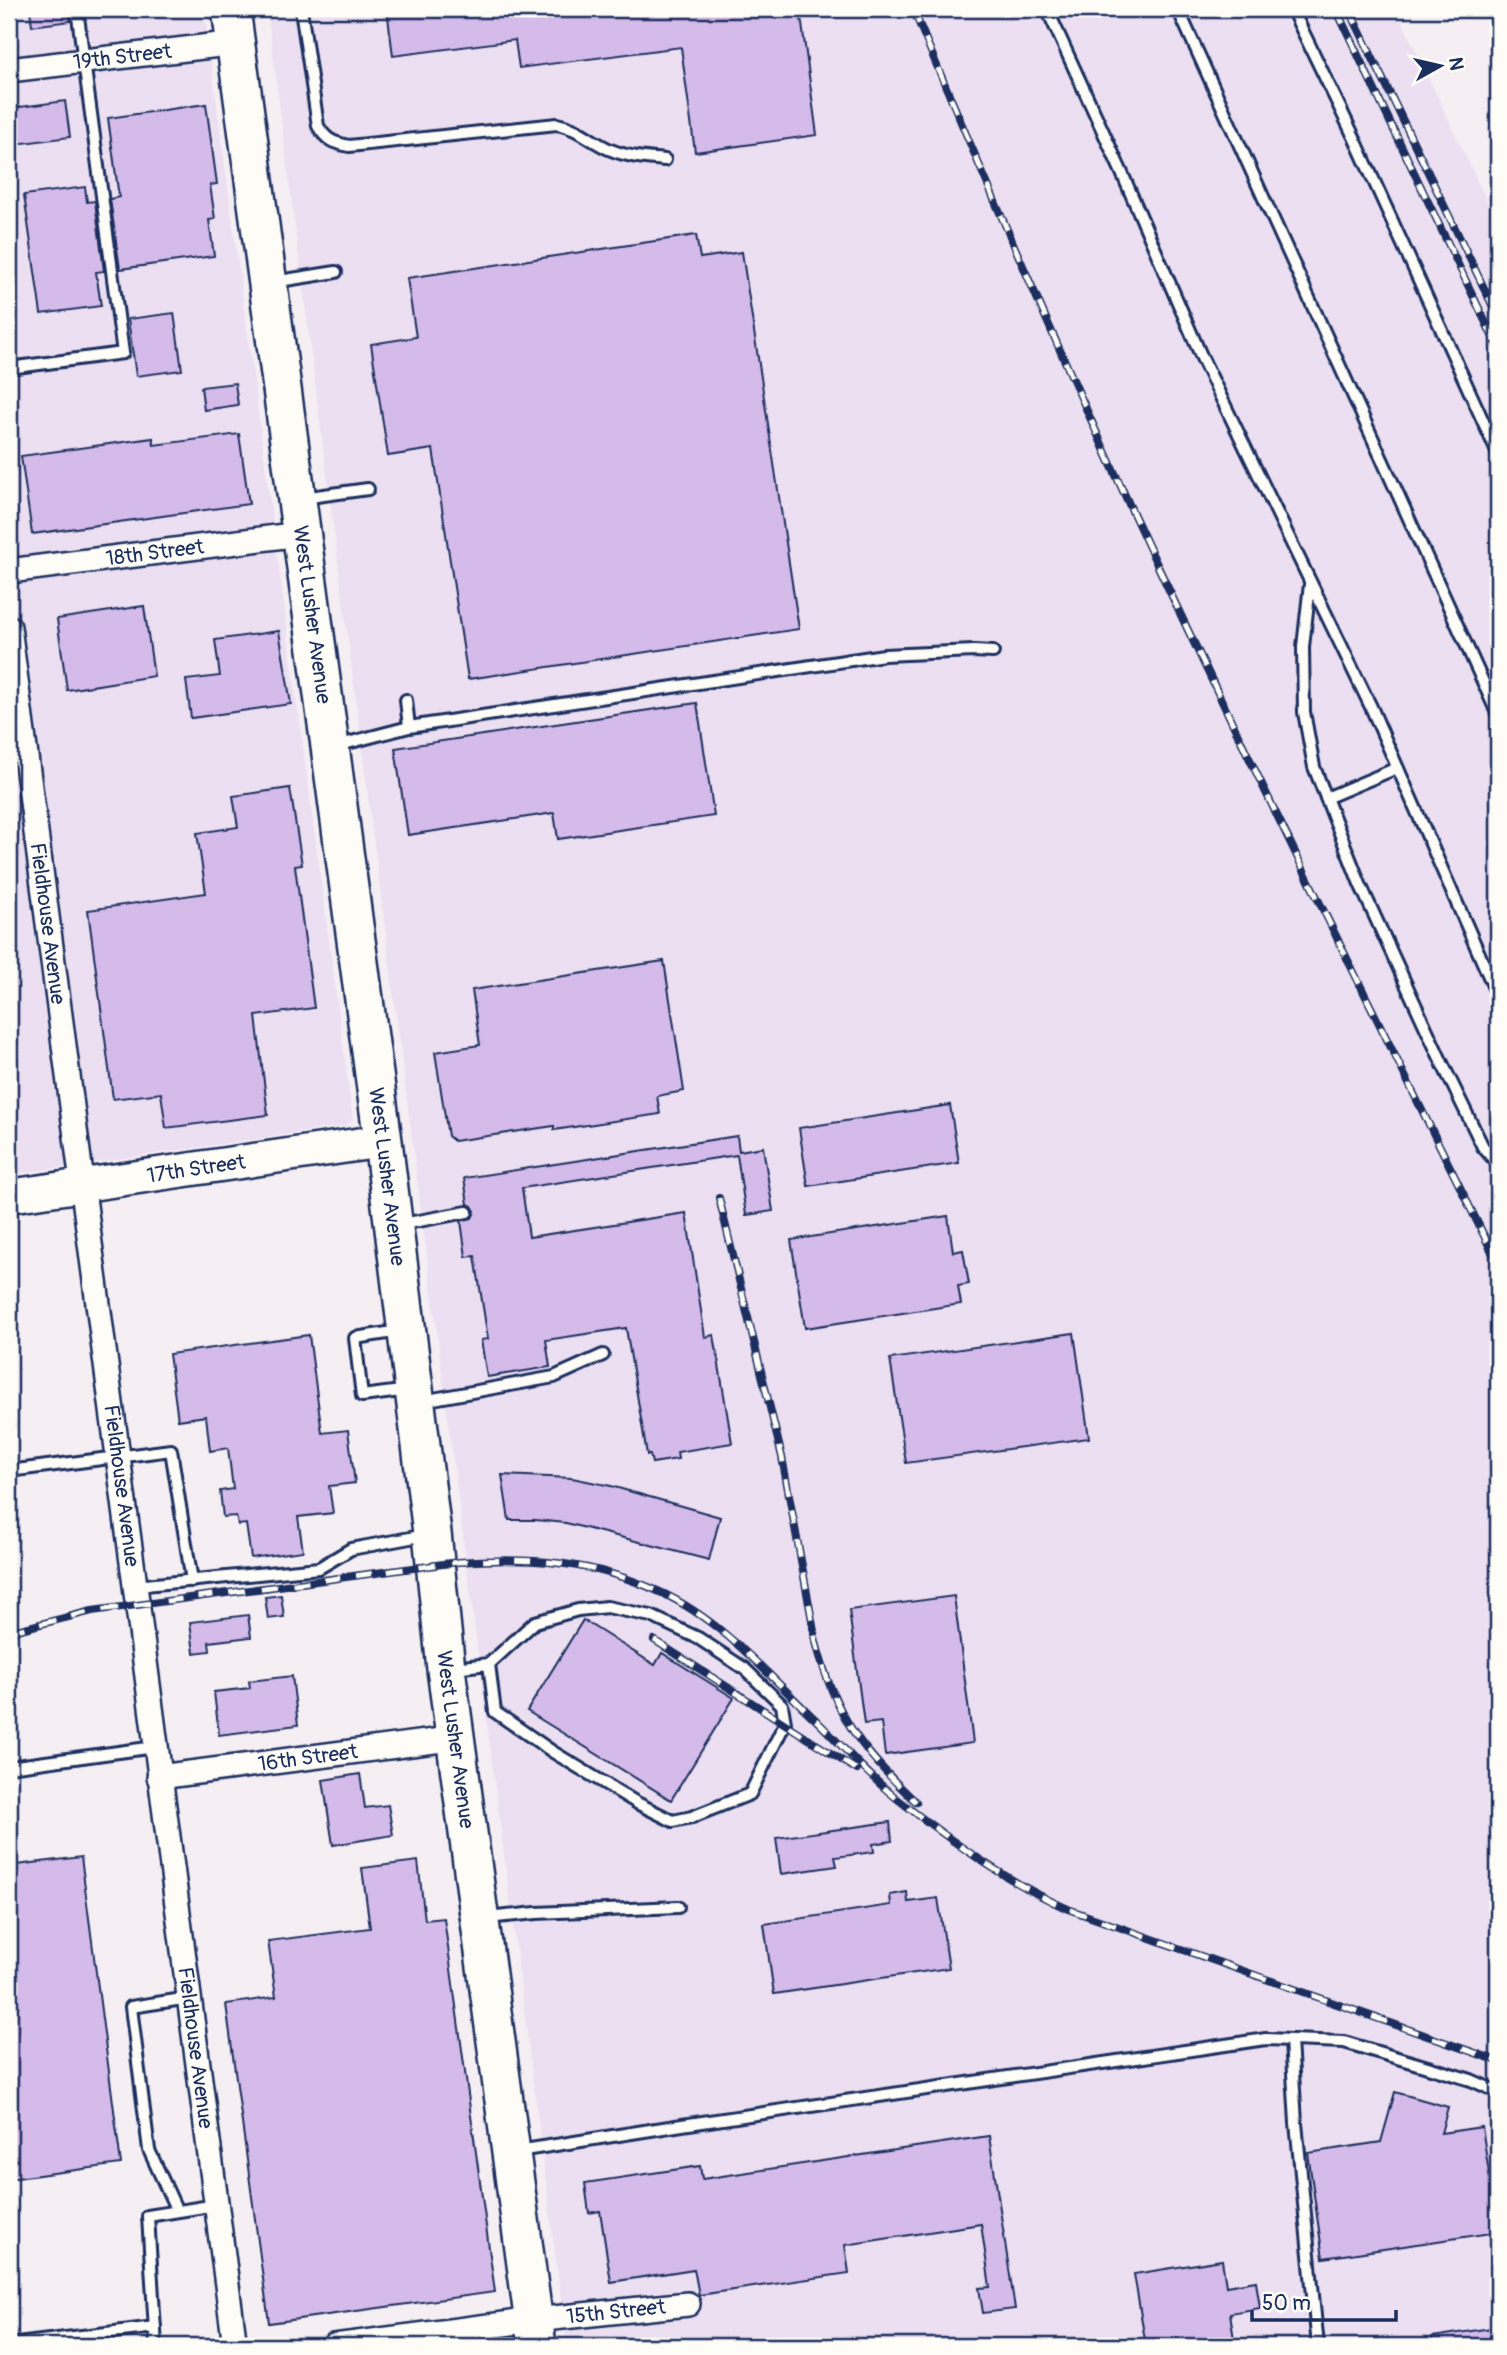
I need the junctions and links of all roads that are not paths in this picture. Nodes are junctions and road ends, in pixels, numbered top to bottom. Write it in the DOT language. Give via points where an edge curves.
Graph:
graph roads {
  1 [pos="77,9"];
  2 [pos="301,9"];
  3 [pos="1047,9"];
  4 [pos="1178,9"];
  5 [pos="1292,9"];
  6 [pos="233,26"];
  7 [pos="84,61"];
  8 [pos="9,70"];
  9 [pos="665,160"];
  10 [pos="337,272"];
  11 [pos="267,283"];
  12 [pos="9,368"];
  13 [pos="1498,454"];
  14 [pos="368,489"];
  15 [pos="298,516"];
  16 [pos="9,571"];
  17 [pos="1310,582"];
  18 [pos="9,627"];
  19 [pos="993,652"];
  20 [pos="406,700"];
  21 [pos="1498,715"];
  22 [pos="410,727"];
  23 [pos="330,748"];
  24 [pos="1398,768"];
  25 [pos="1326,797"];
  26 [pos="1498,997"];
  27 [pos="383,1141"];
  28 [pos="1498,1164"];
  29 [pos="83,1185"];
  30 [pos="9,1196"];
  31 [pos="467,1212"];
  32 [pos="393,1226"];
  33 [pos="407,1331"];
  34 [pos="603,1355"];
  35 [pos="415,1396"];
  36 [pos="118,1456"];
  37 [pos="9,1471"];
  38 [pos="432,1533"];
  39 [pos="192,1581"];
  40 [pos="135,1586"];
  41 [pos="489,1664"];
  42 [pos="446,1669"];
  43 [pos="457,1738"];
  44 [pos="155,1747"];
  45 [pos="9,1767"];
  46 [pos="159,1777"];
  47 [pos="678,1907"];
  48 [pos="481,1919"];
  49 [pos="188,1998"];
  50 [pos="1291,2040"];
  51 [pos="1498,2092"];
  52 [pos="511,2152"];
  53 [pos="216,2205"];
  54 [pos="177,2211"];
  55 [pos="688,2304"];
  56 [pos="155,2327"];
  57 [pos="536,2333"];
  58 [pos="392,2342"];
  59 [pos="9,2344"];
  60 [pos="156,2346"];
  61 [pos="235,2346"];
  62 [pos="334,2346"];
  63 [pos="1318,2346"];
  1 -- 7 [label="lane"];
  2 -- 9 [label="lane" via="318,126 334,144 556,124 573,127 632,157"];
  3 -- 17 [label="lane" via="1202,358"];
  4 -- 21 [label="lane"];
  5 -- 13 [label="lane"];
  6 -- 7 [label="street, 19th Street"];
  6 -- 11 [label="main road, West Lusher Avenue"];
  7 -- 8 [label="street, 19th Street"];
  7 -- 12 [label="lane" via="123,353"];
  10 -- 11 [label="lane"];
  11 -- 15 [label="main road, West Lusher Avenue"];
  14 -- 15 [label="lane"];
  15 -- 16 [label="street, 18th Street"];
  15 -- 23 [label="main road, West Lusher Avenue"];
  17 -- 24 [label="lane"];
  17 -- 25 [label="lane" via="1303,647 1304,712 1314,767"];
  18 -- 29 [label="street, Fieldhouse Avenue"];
  19 -- 22 [label="lane" via="884,655"];
  20 -- 22 [label="lane"];
  22 -- 23 [label="lane"];
  23 -- 27 [label="main road, West Lusher Avenue"];
  24 -- 25 [label="lane"];
  24 -- 26 [label="lane"];
  25 -- 28 [label="lane" via="1360,884 1443,1065 1483,1147"];
  27 -- 29 [label="street, 17th Street"];
  27 -- 32 [label="main road, West Lusher Avenue"];
  29 -- 30 [label="street, 17th Street"];
  29 -- 36 [label="street, Fieldhouse Avenue"];
  31 -- 32 [label="lane"];
  32 -- 33 [label="main road, West Lusher Avenue"];
  33 -- 35 [label="main road, West Lusher Avenue"];
  33 -- 35 [label="lane" via="355,1338 356,1350 362,1396"];
  34 -- 35 [label="lane" via="554,1377"];
  35 -- 38 [label="main road, West Lusher Avenue"];
  36 -- 37 [label="lane"];
  36 -- 39 [label="lane" via="170,1450"];
  36 -- 40 [label="street, Fieldhouse Avenue"];
  38 -- 39 [label="lane" via="351,1549 319,1568"];
  38 -- 42 [label="main road, West Lusher Avenue"];
  39 -- 40 [label="lane"];
  40 -- 44 [label="street, Fieldhouse Avenue"];
  41 -- 41 [label="lane" via="495,1712 553,1752 673,1821 750,1794 785,1723 782,1705 745,1669 698,1638 651,1616 607,1607 535,1622"];
  41 -- 42 [label="lane"];
  42 -- 43 [label="main road, West Lusher Avenue"];
  43 -- 46 [label="street, 16th Street"];
  43 -- 48 [label="main road, West Lusher Avenue"];
  44 -- 45 [label="lane"];
  44 -- 46 [label="street, Fieldhouse Avenue"];
  46 -- 49 [label="street, Fieldhouse Avenue"];
  47 -- 48 [label="lane"];
  48 -- 52 [label="main road, West Lusher Avenue"];
  49 -- 53 [label="street, Fieldhouse Avenue"];
  49 -- 54 [label="lane" via="131,2007 149,2150"];
  50 -- 51 [label="lane" via="1344,2042"];
  50 -- 52 [label="lane" via="1266,2039"];
  50 -- 63 [label="lane"];
  52 -- 57 [label="main road, West Lusher Avenue"];
  53 -- 54 [label="lane"];
  53 -- 61 [label="street, Fieldhouse Avenue"];
  54 -- 56 [label="lane" via="148,2216"];
  55 -- 57 [label="street, 15th Street"];
  56 -- 59 [label="lane"];
  56 -- 60 [label="lane"];
  57 -- 58 [label="street, 15th Street"];
  58 -- 62 [label="street, 15th Street"];
}
